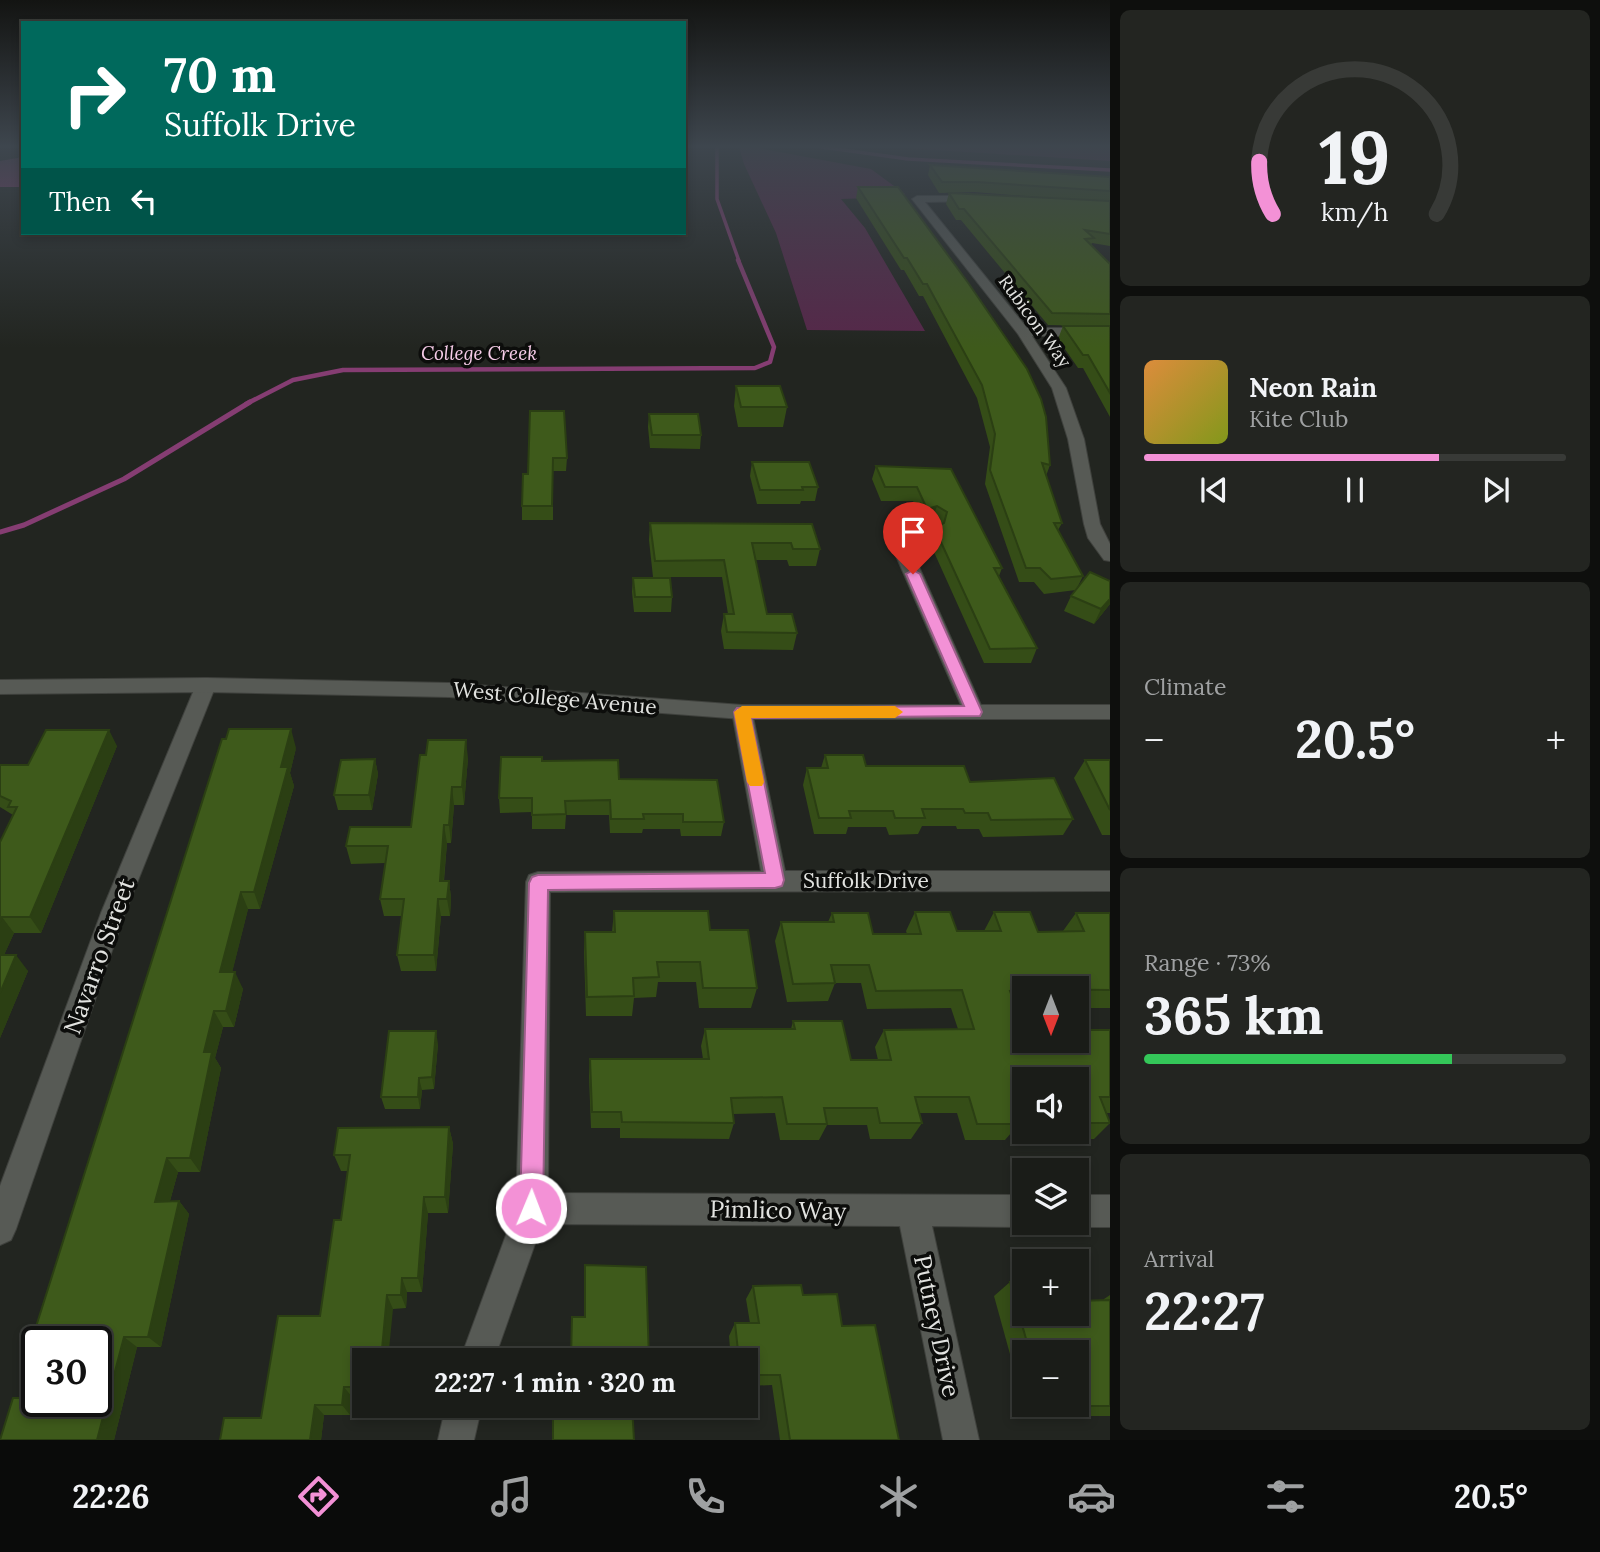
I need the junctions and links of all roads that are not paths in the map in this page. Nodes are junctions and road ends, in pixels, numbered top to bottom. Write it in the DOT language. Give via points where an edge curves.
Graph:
graph roads {
  1 [pos="929,214"];
  2 [pos="1023,332"];
  3 [pos="1110,332"];
  4 [pos="931,527"];
  5 [pos="1110,556"];
  6 [pos="205,685"];
  7 [pos="0,687"];
  8 [pos="742,712"];
  9 [pos="974,712"];
  10 [pos="1110,712"];
  11 [pos="775,880"];
  12 [pos="1110,881"];
  13 [pos="531,1208"];
  14 [pos="1012,1211"];
  15 [pos="1089,1211"];
  16 [pos="1110,1211"];
  17 [pos="913,1212"];
  18 [pos="0,1229"];
  19 [pos="481,1348"];
  20 [pos="461,1418"];
  21 [pos="456,1440"];
  22 [pos="961,1440"];
  1 -- 2 [label="street, Rubicon Way"];
  2 -- 3 [label="street"];
  2 -- 5 [label="street, Rubicon Way" via="1059,388 1076,439 1092,524"];
  4 -- 9 [label="street" via="931,533 900,537 902,549"];
  6 -- 7 [label="street, West College Avenue"];
  6 -- 8 [label="street, West College Avenue" via="449,690"];
  6 -- 18 [label="street, Navarro Street" via="113,913"];
  8 -- 9 [label="street, West College Avenue"];
  8 -- 11 [label="street"];
  9 -- 10 [label="street, West College Avenue"];
  11 -- 12 [label="street, Suffolk Drive"];
  11 -- 13 [label="street, Suffolk Drive" via="538,883"];
  13 -- 17 [label="street, Pimlico Way"];
  13 -- 19 [label="street"];
  14 -- 17 [label="street, Pimlico Way"];
  15 -- 16 [label="street"];
  17 -- 22 [label="street, Putney Drive"];
  20 -- 21 [label="street"];
}
